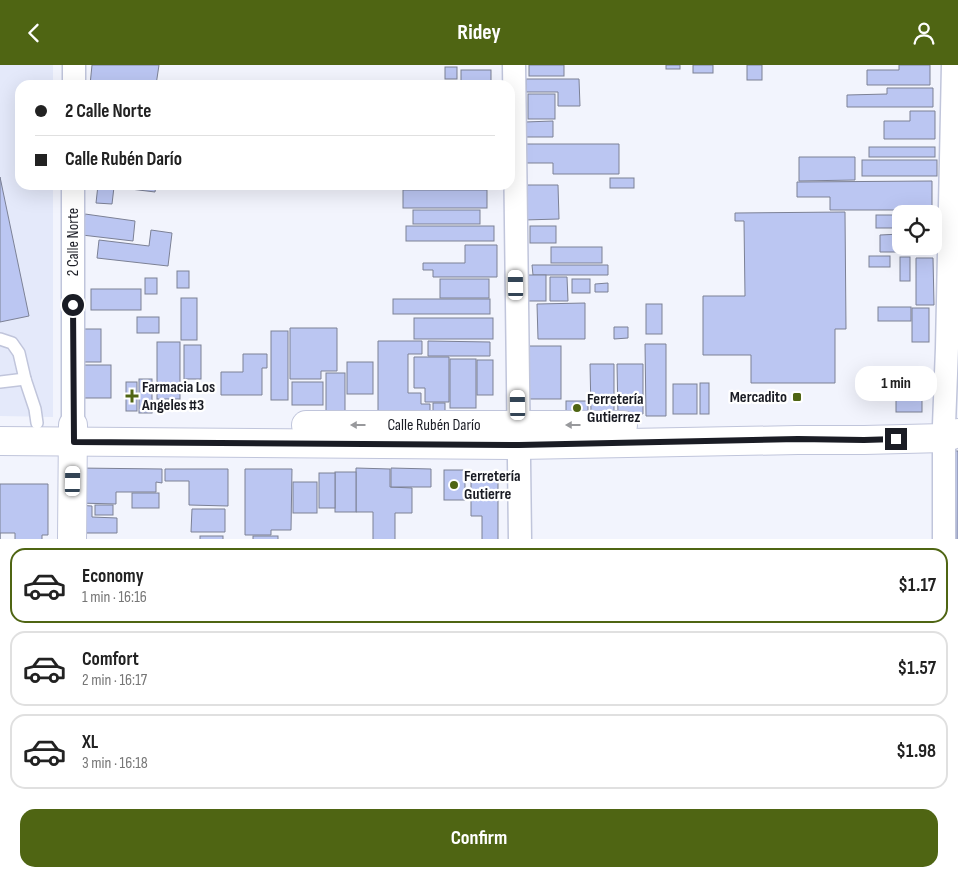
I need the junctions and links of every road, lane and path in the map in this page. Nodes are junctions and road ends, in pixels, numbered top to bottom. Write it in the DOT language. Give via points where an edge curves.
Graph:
graph roads {
  1 [pos="74,65"];
  2 [pos="514,65"];
  3 [pos="953,65"];
  4 [pos="74,80"];
  5 [pos="514,80"];
  6 [pos="515,158"];
  7 [pos="74,190"];
  8 [pos="0,339"];
  9 [pos="24,379"];
  10 [pos="0,382"];
  11 [pos="0,423"];
  12 [pos="37,423"];
  13 [pos="951,431"];
  14 [pos="73,433"];
  15 [pos="518,435"];
  16 [pos="0,441"];
  17 [pos="72,539"];
  18 [pos="520,539"];
  19 [pos="944,539"];
  1 -- 4 [label="street"];
  2 -- 5 [label="street"];
  3 -- 13 [label="street" via="948,329"];
  6 -- 15 [label="street"];
  7 -- 14 [label="street, 2 Calle Norte"];
  8 -- 9 [label="lane" via="12,343 19,353"];
  9 -- 10 [label="lane"];
  9 -- 12 [label="lane"];
  11 -- 12 [label="street, Calle Rubén Darío"];
  12 -- 14 [label="street, Calle Rubén Darío"];
  13 -- 15 [label="street, Calle Rubén Darío" via="864,440"];
  13 -- 19 [label="street"];
  14 -- 15 [label="street, Calle Rubén Darío"];
  14 -- 16 [label="street, Calle Rubén Darío"];
  14 -- 17 [label="street, 2 Calle Norte"];
  15 -- 18 [label="street"];
}
